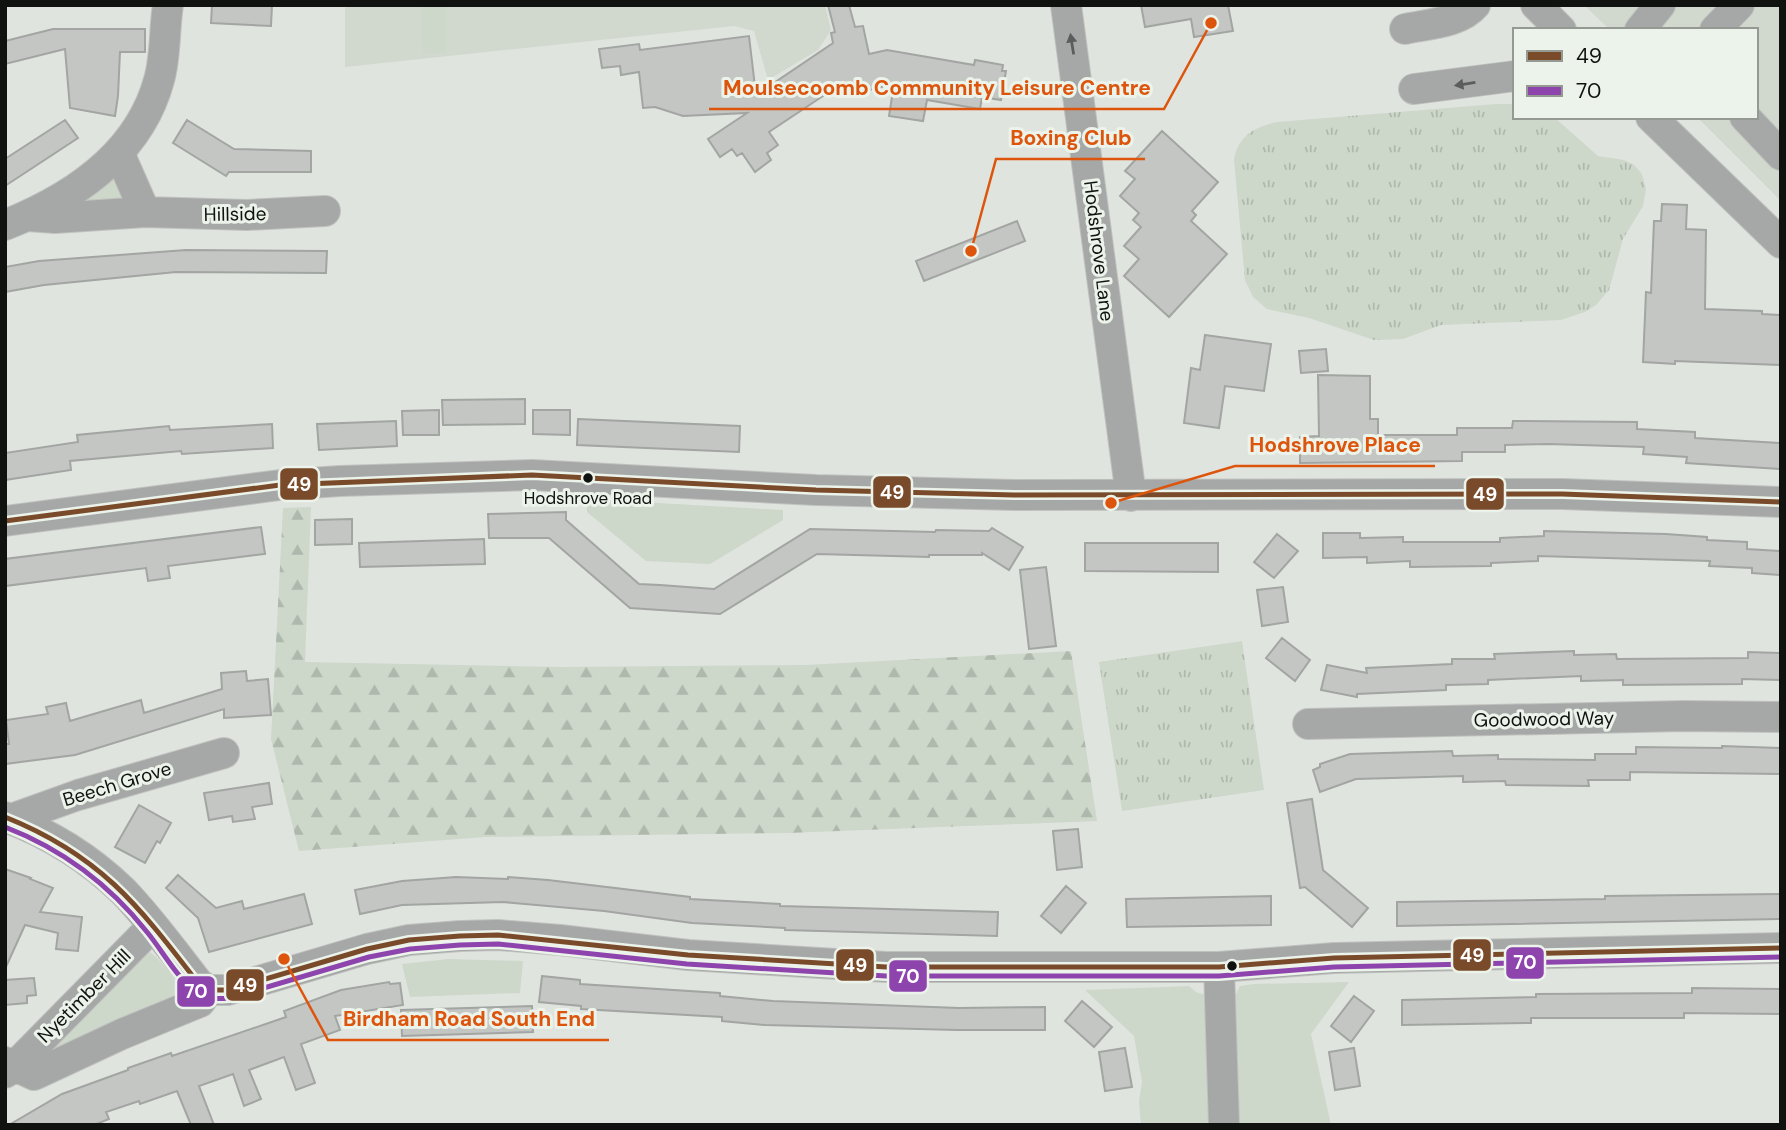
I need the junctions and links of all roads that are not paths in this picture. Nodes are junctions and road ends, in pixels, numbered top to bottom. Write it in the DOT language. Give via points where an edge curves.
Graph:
graph roads {
  1 [pos="168,5"];
  2 [pos="1066,5"];
  3 [pos="1475,5"];
  4 [pos="1536,5"];
  5 [pos="1660,5"];
  6 [pos="1739,5"];
  7 [pos="1559,28"];
  8 [pos="1642,28"];
  9 [pos="1717,28"];
  10 [pos="1405,29"];
  11 [pos="1513,76"];
  12 [pos="1414,89"];
  13 [pos="1653,119"];
  14 [pos="1747,119"];
  15 [pos="120,151"];
  16 [pos="1781,155"];
  17 [pos="326,211"];
  18 [pos="145,212"];
  19 [pos="17,221"];
  20 [pos="1781,243"];
  21 [pos="1131,496"];
  22 [pos="1781,502"];
  23 [pos="5,521"];
  24 [pos="1781,717"];
  25 [pos="1308,724"];
  26 [pos="224,752"];
  27 [pos="8,818"];
  28 [pos="155,928"];
  29 [pos="1781,948"];
  30 [pos="1219,967"];
  31 [pos="208,990"];
  32 [pos="9,1067"];
  33 [pos="1224,1125"];
  1 -- 15 [label="street, Hillside" via="160,79 144,117"];
  21 -- 2 [label="street, Hodshrove Lane, one-way"];
  3 -- 10 [label="street" via="1460,17"];
  4 -- 7 [label="street"];
  5 -- 8 [label="street"];
  6 -- 9 [label="street"];
  11 -- 12 [label="street, one-way"];
  13 -- 20 [label="street"];
  14 -- 16 [label="street"];
  15 -- 18 [label="street"];
  15 -- 19 [label="street, Hillside" via="91,178"];
  17 -- 18 [label="street, Hillside" via="247,215"];
  18 -- 19 [label="street, Hillside"];
  21 -- 22 [label="street" via="1562,494"];
  21 -- 23 [label="street" via="816,490 532,475 280,485"];
  24 -- 25 [label="street, Goodwood Way"];
  26 -- 27 [label="street, Beech Grove"];
  27 -- 28 [label="street" via="90,863 123,891"];
  28 -- 31 [label="street"];
  28 -- 32 [label="street, Nyetimber Hill"];
  29 -- 30 [label="street" via="1334,958"];
  30 -- 31 [label="street" via="886,967 688,956 498,935 409,940 228,990"];
  30 -- 33 [label="street"];
  31 -- 32 [label="street" via="200,1002 34,1075"];
}
